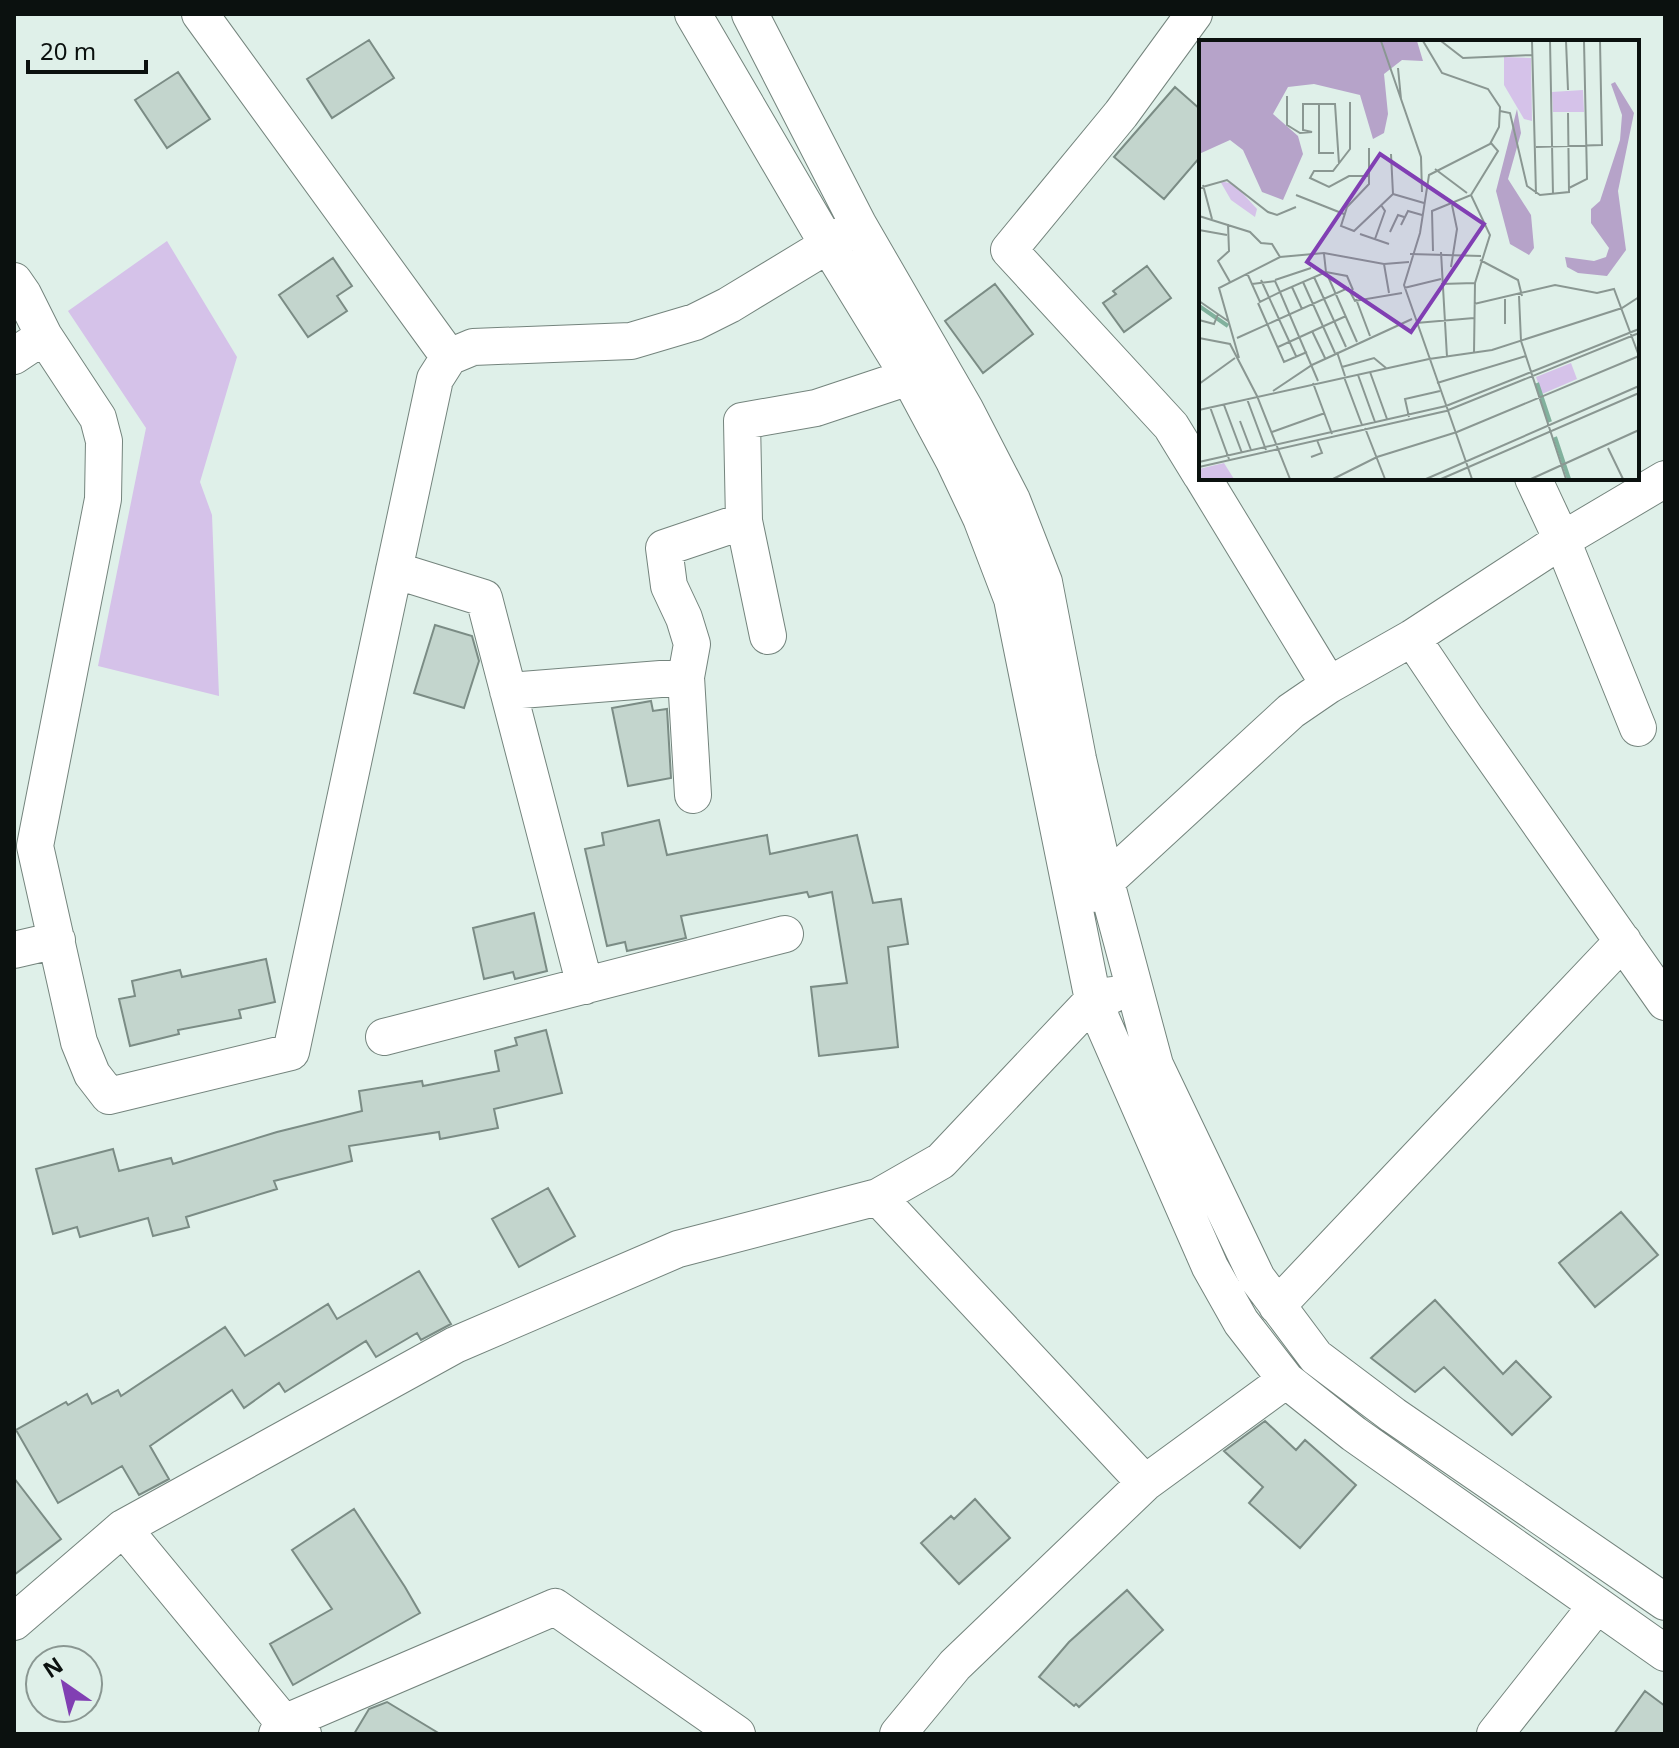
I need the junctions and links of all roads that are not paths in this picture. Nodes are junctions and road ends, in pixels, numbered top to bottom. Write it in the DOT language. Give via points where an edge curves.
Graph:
graph roads {
  1 [pos="200,14"];
  2 [pos="693,14"];
  3 [pos="750,14"];
  4 [pos="1195,27"];
  5 [pos="858,224"];
  6 [pos="828,245"];
  7 [pos="14,281"];
  8 [pos="44,336"];
  9 [pos="14,356"];
  10 [pos="449,357"];
  11 [pos="923,369"];
  12 [pos="1199,472"];
  13 [pos="1665,479"];
  14 [pos="1204,480"];
  15 [pos="1534,480"];
  16 [pos="744,521"];
  17 [pos="1562,540"];
  18 [pos="394,570"];
  19 [pos="768,636"];
  20 [pos="1412,638"];
  21 [pos="686,677"];
  22 [pos="1329,685"];
  23 [pos="508,691"];
  24 [pos="1638,728"];
  25 [pos="693,795"];
  26 [pos="1106,882"];
  27 [pos="1075,910"];
  28 [pos="785,934"];
  29 [pos="57,940"];
  30 [pos="1623,941"];
  31 [pos="14,950"];
  32 [pos="585,986"];
  33 [pos="1135,988"];
  34 [pos="1663,995"];
  35 [pos="1093,1000"];
  36 [pos="384,1037"];
  37 [pos="878,1197"];
  38 [pos="1283,1314"];
  39 [pos="1260,1347"];
  40 [pos="1286,1380"];
  41 [pos="1145,1483"];
  42 [pos="123,1528"];
  43 [pos="1658,1598"];
  44 [pos="1612,1615"];
  45 [pos="14,1622"];
  46 [pos="1665,1653"];
  47 [pos="288,1730"];
  48 [pos="737,1734"];
  49 [pos="898,1734"];
  50 [pos="1495,1734"];
  1 -- 10 [label="street"];
  2 -- 6 [label="street"];
  3 -- 5 [label="street"];
  4 -- 12 [label="street" via="1009,250 1171,426"];
  5 -- 6 [label="street"];
  5 -- 11 [label="street"];
  6 -- 10 [label="street" via="695,322 631,341 473,347"];
  6 -- 11 [label="street"];
  7 -- 8 [label="street"];
  8 -- 9 [label="street"];
  8 -- 29 [label="street" via="98,418 104,441 103,499 35,846"];
  10 -- 18 [label="street" via="435,379"];
  11 -- 16 [label="street" via="816,408 742,421"];
  11 -- 26 [label="street" via="965,409 1012,500 1044,582"];
  11 -- 27 [label="street" via="954,461 1012,599"];
  13 -- 17 [label="street"];
  14 -- 22 [label="street"];
  15 -- 17 [label="street"];
  16 -- 19 [label="street"];
  16 -- 21 [label="street" via="664,548 669,586 692,644"];
  17 -- 20 [label="street"];
  17 -- 24 [label="street"];
  18 -- 23 [label="street" via="484,598"];
  18 -- 29 [label="street" via="291,1052 109,1096 92,1074 79,1042"];
  20 -- 22 [label="street"];
  20 -- 30 [label="street"];
  21 -- 23 [label="street"];
  21 -- 25 [label="street"];
  22 -- 26 [label="street" via="1291,711"];
  23 -- 32 [label="street"];
  26 -- 27 [label="street"];
  26 -- 33 [label="street"];
  27 -- 35 [label="street"];
  28 -- 32 [label="street"];
  29 -- 31 [label="street"];
  30 -- 34 [label="street"];
  30 -- 38 [label="street"];
  32 -- 36 [label="street"];
  33 -- 35 [label="street"];
  33 -- 38 [label="street" via="1155,1065 1257,1278"];
  35 -- 37 [label="street" via="941,1161"];
  35 -- 39 [label="street" via="1210,1267"];
  37 -- 41 [label="street"];
  37 -- 42 [label="street" via="678,1249 455,1345"];
  38 -- 39 [label="street"];
  38 -- 43 [label="street" via="1316,1357"];
  39 -- 40 [label="street"];
  40 -- 41 [label="street"];
  40 -- 44 [label="street" via="1354,1434"];
  41 -- 49 [label="street" via="955,1665"];
  42 -- 45 [label="street"];
  42 -- 47 [label="street"];
  43 -- 44 [label="street"];
  44 -- 46 [label="street"];
  44 -- 50 [label="street"];
  47 -- 48 [label="street" via="555,1607"];
}
